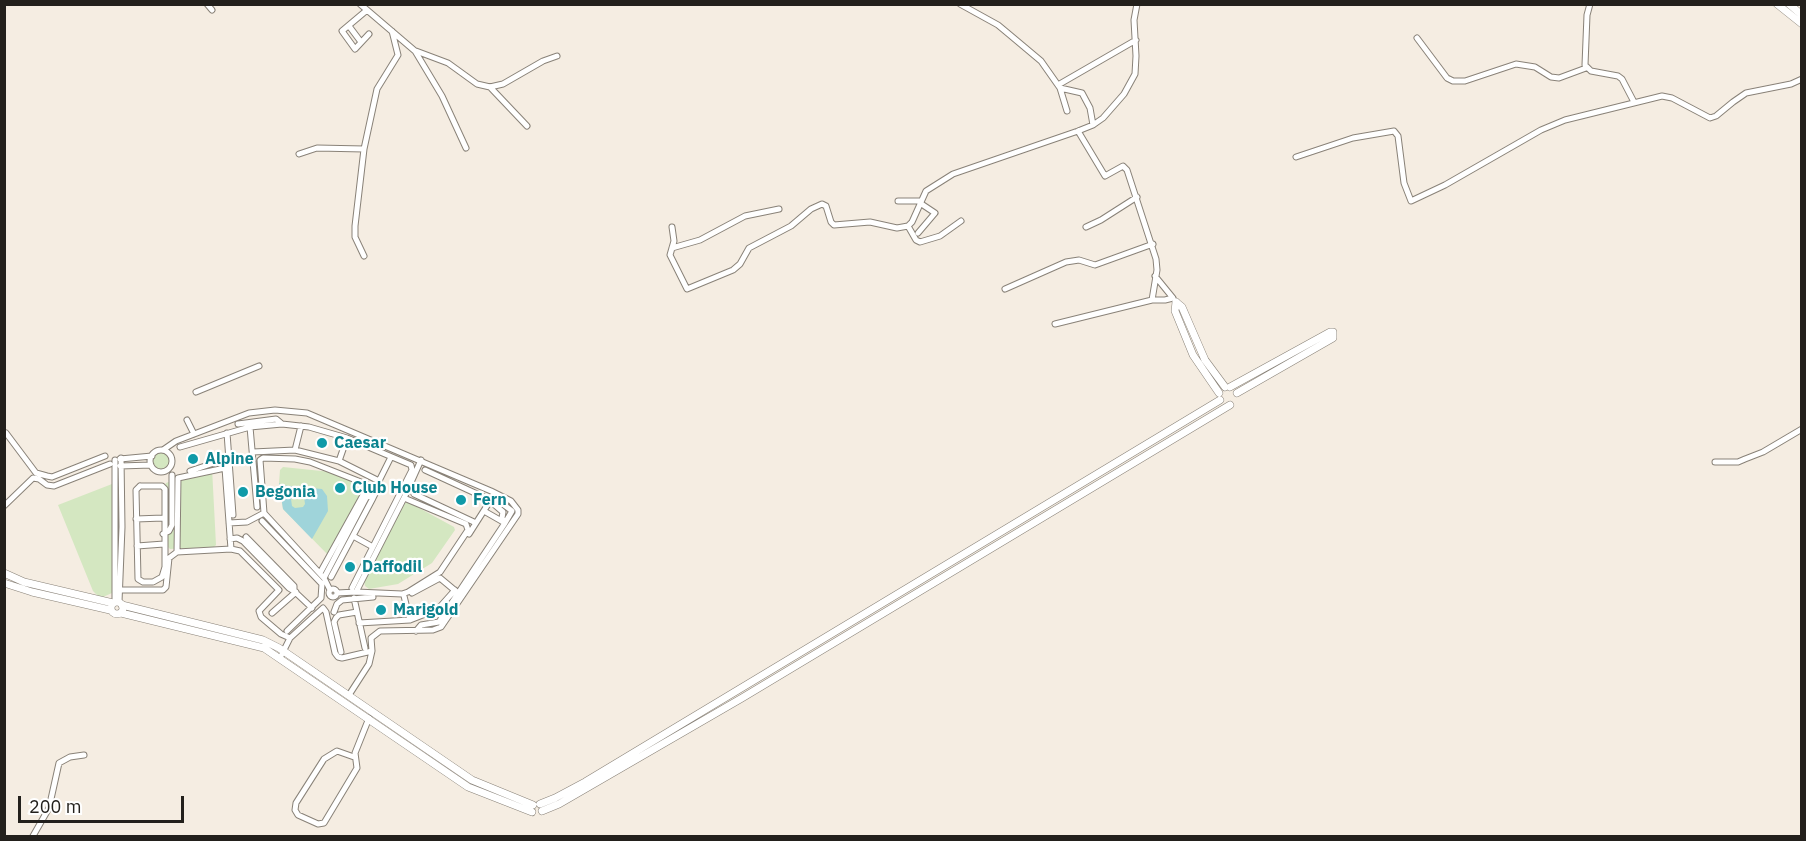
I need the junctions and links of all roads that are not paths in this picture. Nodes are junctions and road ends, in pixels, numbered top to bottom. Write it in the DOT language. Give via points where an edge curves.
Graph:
graph roads {
  1 [pos="207,4"];
  2 [pos="360,4"];
  3 [pos="960,4"];
  4 [pos="1137,4"];
  5 [pos="1590,4"];
  6 [pos="1777,4"];
  7 [pos="1789,4"];
  8 [pos="212,10"];
  9 [pos="367,10"];
  10 [pos="1802,15"];
  11 [pos="1802,24"];
  12 [pos="349,26"];
  13 [pos="392,31"];
  14 [pos="369,34"];
  15 [pos="1417,38"];
  16 [pos="1136,40"];
  17 [pos="361,42"];
  18 [pos="415,51"];
  19 [pos="557,56"];
  20 [pos="1586,68"];
  21 [pos="1802,79"];
  22 [pos="1059,86"];
  23 [pos="490,87"];
  24 [pos="1634,102"];
  25 [pos="1067,111"];
  26 [pos="1094,125"];
  27 [pos="527,126"];
  28 [pos="1078,131"];
  29 [pos="466,148"];
  30 [pos="364,149"];
  31 [pos="299,154"];
  32 [pos="1296,157"];
  33 [pos="1137,197"];
  34 [pos="898,201"];
  35 [pos="920,202"];
  36 [pos="779,209"];
  37 [pos="961,221"];
  38 [pos="908,226"];
  39 [pos="1086,226"];
  40 [pos="672,227"];
  41 [pos="918,233"];
  42 [pos="1153,244"];
  43 [pos="672,248"];
  44 [pos="364,256"];
  45 [pos="1155,276"];
  46 [pos="1005,289"];
  47 [pos="1152,300"];
  48 [pos="1174,300"];
  49 [pos="1055,324"];
  50 [pos="1289,359"];
  51 [pos="1202,362"];
  52 [pos="259,366"];
  53 [pos="1228,387"];
  54 [pos="195,392"];
  55 [pos="1237,393"];
  56 [pos="1220,397"];
  57 [pos="1230,405"];
  58 [pos="188,420"];
  59 [pos="237,423"];
  60 [pos="282,424"];
  61 [pos="301,426"];
  62 [pos="250,427"];
  63 [pos="1802,429"];
  64 [pos="6,433"];
  65 [pos="227,433"];
  66 [pos="194,434"];
  67 [pos="347,438"];
  68 [pos="180,447"];
  69 [pos="163,450"];
  70 [pos="296,450"];
  71 [pos="253,452"];
  72 [pos="105,456"];
  73 [pos="152,456"];
  74 [pos="391,457"];
  75 [pos="229,458"];
  76 [pos="422,460"];
  77 [pos="339,461"];
  78 [pos="1716,462"];
  79 [pos="116,463"];
  80 [pos="151,465"];
  81 [pos="425,470"];
  82 [pos="190,471"];
  83 [pos="34,475"];
  84 [pos="172,475"];
  85 [pos="380,481"];
  86 [pos="414,494"];
  87 [pos="373,498"];
  88 [pos="404,498"];
  89 [pos="500,500"];
  90 [pos="490,501"];
  91 [pos="1049,504"];
  92 [pos="4,506"];
  93 [pos="257,507"];
  94 [pos="484,511"];
  95 [pos="1053,512"];
  96 [pos="264,513"];
  97 [pos="233,514"];
  98 [pos="163,518"];
  99 [pos="136,519"];
  100 [pos="262,521"];
  101 [pos="229,523"];
  102 [pos="476,523"];
  103 [pos="505,524"];
  104 [pos="164,534"];
  105 [pos="353,536"];
  106 [pos="246,537"];
  107 [pos="230,539"];
  108 [pos="164,544"];
  109 [pos="137,546"];
  110 [pos="373,547"];
  111 [pos="231,549"];
  112 [pos="177,552"];
  113 [pos="4,573"];
  114 [pos="322,575"];
  115 [pos="331,577"];
  116 [pos="440,578"];
  117 [pos="4,583"];
  118 [pos="118,590"];
  119 [pos="330,590"];
  120 [pos="295,592"];
  121 [pos="456,592"];
  122 [pos="337,593"];
  123 [pos="354,593"];
  124 [pos="404,596"];
  125 [pos="332,597"];
  126 [pos="117,606"];
  127 [pos="312,608"];
  128 [pos="323,608"];
  129 [pos="334,612"];
  130 [pos="357,612"];
  131 [pos="272,613"];
  132 [pos="410,620"];
  133 [pos="359,623"];
  134 [pos="287,631"];
  135 [pos="416,631"];
  136 [pos="290,638"];
  137 [pos="364,648"];
  138 [pos="372,651"];
  139 [pos="341,652"];
  140 [pos="282,654"];
  141 [pos="349,695"];
  142 [pos="722,699"];
  143 [pos="726,707"];
  144 [pos="372,711"];
  145 [pos="368,719"];
  146 [pos="657,743"];
  147 [pos="84,755"];
  148 [pos="354,757"];
  149 [pos="537,808"];
  150 [pos="33,837"];
  1 -- 8 [label="street"];
  2 -- 9 [label="street"];
  3 -- 22 [label="street" via="998,25 1041,61"];
  4 -- 16 [label="street"];
  5 -- 20 [label="street"];
  6 -- 11 [label="street"];
  7 -- 10 [label="street"];
  9 -- 12 [label="street"];
  9 -- 13 [label="street"];
  12 -- 17 [label="street"];
  12 -- 17 [label="street" via="342,31 353,48"];
  13 -- 18 [label="street"];
  13 -- 30 [label="street" via="398,55 377,89"];
  14 -- 17 [label="street"];
  15 -- 20 [label="street" via="1453,81 1465,81 1516,64 1535,67 1559,78"];
  16 -- 22 [label="street"];
  16 -- 26 [label="street" via="1135,74 1124,94"];
  18 -- 23 [label="street" via="448,63 477,84"];
  18 -- 29 [label="street"];
  19 -- 23 [label="street"];
  20 -- 24 [label="street" via="1618,76"];
  21 -- 24 [label="street" via="1746,93 1710,118 1666,96"];
  22 -- 25 [label="street"];
  22 -- 26 [label="street" via="1084,95"];
  23 -- 27 [label="street"];
  24 -- 32 [label="street" via="1540,130 1411,201 1394,131 1353,138"];
  26 -- 28 [label="street"];
  28 -- 33 [label="street" via="1105,176 1123,166 1127,170"];
  28 -- 35 [label="street" via="953,174 926,191"];
  30 -- 31 [label="street" via="317,148"];
  30 -- 44 [label="street" via="355,226 355,237"];
  33 -- 39 [label="street"];
  33 -- 42 [label="street"];
  34 -- 35 [label="street"];
  35 -- 38 [label="street"];
  35 -- 41 [label="street" via="935,213"];
  36 -- 43 [label="street" via="745,216 700,240"];
  37 -- 38 [label="street" via="924,242 916,240"];
  38 -- 43 [label="street" via="897,228 870,222 834,225 822,204 749,248 733,270 687,289 670,255"];
  40 -- 43 [label="street"];
  42 -- 45 [label="street"];
  42 -- 46 [label="street" via="1095,265 1079,260 1066,262"];
  45 -- 47 [label="street"];
  45 -- 48 [label="street"];
  47 -- 48 [label="street"];
  47 -- 49 [label="street"];
  48 -- 51 [label="street" via="1182,307"];
  50 -- 50 [label="street" via="1330,332 1335,335 1334,338"];
  50 -- 53 [label="street"];
  50 -- 55 [label="street"];
  51 -- 53 [label="street"];
  51 -- 56 [label="street"];
  52 -- 54 [label="street"];
  53 -- 55 [label="street"];
  53 -- 56 [label="street"];
  55 -- 57 [label="street"];
  56 -- 57 [label="street"];
  56 -- 91 [label="street"];
  57 -- 95 [label="street"];
  58 -- 66 [label="street"];
  59 -- 60 [label="street" via="276,419"];
  59 -- 66 [label="street"];
  59 -- 76 [label="street" via="249,413 307,413"];
  60 -- 61 [label="street"];
  60 -- 62 [label="street"];
  61 -- 67 [label="street"];
  61 -- 70 [label="street"];
  62 -- 65 [label="street"];
  62 -- 71 [label="street"];
  63 -- 78 [label="street" via="1738,462"];
  64 -- 83 [label="street"];
  65 -- 68 [label="street"];
  65 -- 75 [label="street"];
  66 -- 69 [label="street"];
  67 -- 74 [label="street"];
  67 -- 77 [label="street"];
  69 -- 73 [label="street"];
  69 -- 84 [label="street" via="172,458"];
  70 -- 71 [label="street"];
  70 -- 77 [label="street"];
  71 -- 93 [label="street"];
  72 -- 83 [label="street" via="52,477"];
  73 -- 79 [label="street"];
  73 -- 80 [label="street"];
  74 -- 85 [label="street"];
  74 -- 110 [label="street" via="412,468"];
  75 -- 82 [label="street"];
  75 -- 97 [label="street"];
  76 -- 88 [label="street"];
  76 -- 89 [label="street"];
  77 -- 85 [label="street"];
  79 -- 80 [label="street"];
  79 -- 83 [label="street" via="54,486"];
  79 -- 118 [label="street"];
  80 -- 84 [label="street" via="158,472"];
  81 -- 90 [label="street"];
  83 -- 92 [label="street"];
  84 -- 101 [label="street" via="225,468"];
  84 -- 104 [label="street" via="172,525"];
  84 -- 112 [label="street"];
  85 -- 87 [label="street"];
  86 -- 102 [label="street"];
  87 -- 105 [label="street"];
  87 -- 114 [label="street" via="366,498"];
  88 -- 123 [label="street"];
  88 -- 123 [label="street" via="466,524 468,530 441,572 408,592"];
  89 -- 103 [label="street" via="512,511"];
  89 -- 135 [label="street" via="515,505 518,514 444,624 433,630"];
  90 -- 94 [label="street"];
  90 -- 103 [label="street" via="503,512"];
  91 -- 95 [label="street"];
  91 -- 142 [label="street"];
  94 -- 102 [label="street"];
  94 -- 103 [label="street"];
  95 -- 143 [label="street"];
  96 -- 101 [label="street" via="247,522"];
  96 -- 114 [label="street"];
  96 -- 114 [label="street" via="260,460 263,458 310,462 366,484"];
  98 -- 99 [label="street"];
  98 -- 99 [label="street" via="164,487 140,486 136,490"];
  98 -- 104 [label="street"];
  99 -- 109 [label="street"];
  100 -- 127 [label="street" via="321,580 321,598"];
  101 -- 107 [label="street"];
  102 -- 116 [label="street"];
  103 -- 121 [label="street"];
  104 -- 108 [label="street"];
  105 -- 110 [label="street"];
  105 -- 115 [label="street"];
  106 -- 120 [label="street" via="294,586"];
  107 -- 111 [label="street"];
  107 -- 120 [label="street" via="240,538"];
  108 -- 109 [label="street"];
  108 -- 109 [label="street" via="164,573 153,582 138,579"];
  110 -- 123 [label="street"];
  111 -- 112 [label="street"];
  111 -- 136 [label="street" via="240,551 279,590 260,615"];
  112 -- 118 [label="street" via="169,558 165,589"];
  113 -- 126 [label="street" via="24,582"];
  114 -- 119 [label="street"];
  116 -- 121 [label="street"];
  116 -- 124 [label="street"];
  117 -- 126 [label="street" via="32,592"];
  118 -- 126 [label="street"];
  119 -- 122 [label="street"];
  119 -- 125 [label="street"];
  120 -- 127 [label="street"];
  120 -- 131 [label="street"];
  121 -- 132 [label="street" via="438,609"];
  121 -- 135 [label="street" via="439,622 421,625"];
  122 -- 123 [label="street"];
  122 -- 125 [label="street"];
  123 -- 124 [label="street"];
  123 -- 129 [label="street" via="340,601"];
  123 -- 130 [label="street"];
  124 -- 132 [label="street"];
  125 -- 128 [label="street"];
  126 -- 140 [label="street" via="263,640"];
  127 -- 134 [label="street"];
  128 -- 136 [label="street"];
  128 -- 138 [label="street" via="336,656"];
  130 -- 133 [label="street"];
  130 -- 139 [label="street" via="339,615 334,622"];
  132 -- 133 [label="street"];
  133 -- 137 [label="street"];
  135 -- 138 [label="street" via="376,633 371,641"];
  136 -- 140 [label="street"];
  138 -- 141 [label="street"];
  140 -- 141 [label="street"];
  140 -- 145 [label="street"];
  141 -- 144 [label="street"];
  142 -- 143 [label="street"];
  142 -- 146 [label="street"];
  143 -- 146 [label="street"];
  144 -- 145 [label="street"];
  144 -- 149 [label="street" via="472,780"];
  145 -- 148 [label="street"];
  145 -- 149 [label="street" via="468,787"];
  146 -- 149 [label="street"];
  147 -- 150 [label="street" via="59,763 49,808"];
  148 -- 148 [label="street" via="357,768 324,823 298,815 296,803 324,759 336,750"];
}
